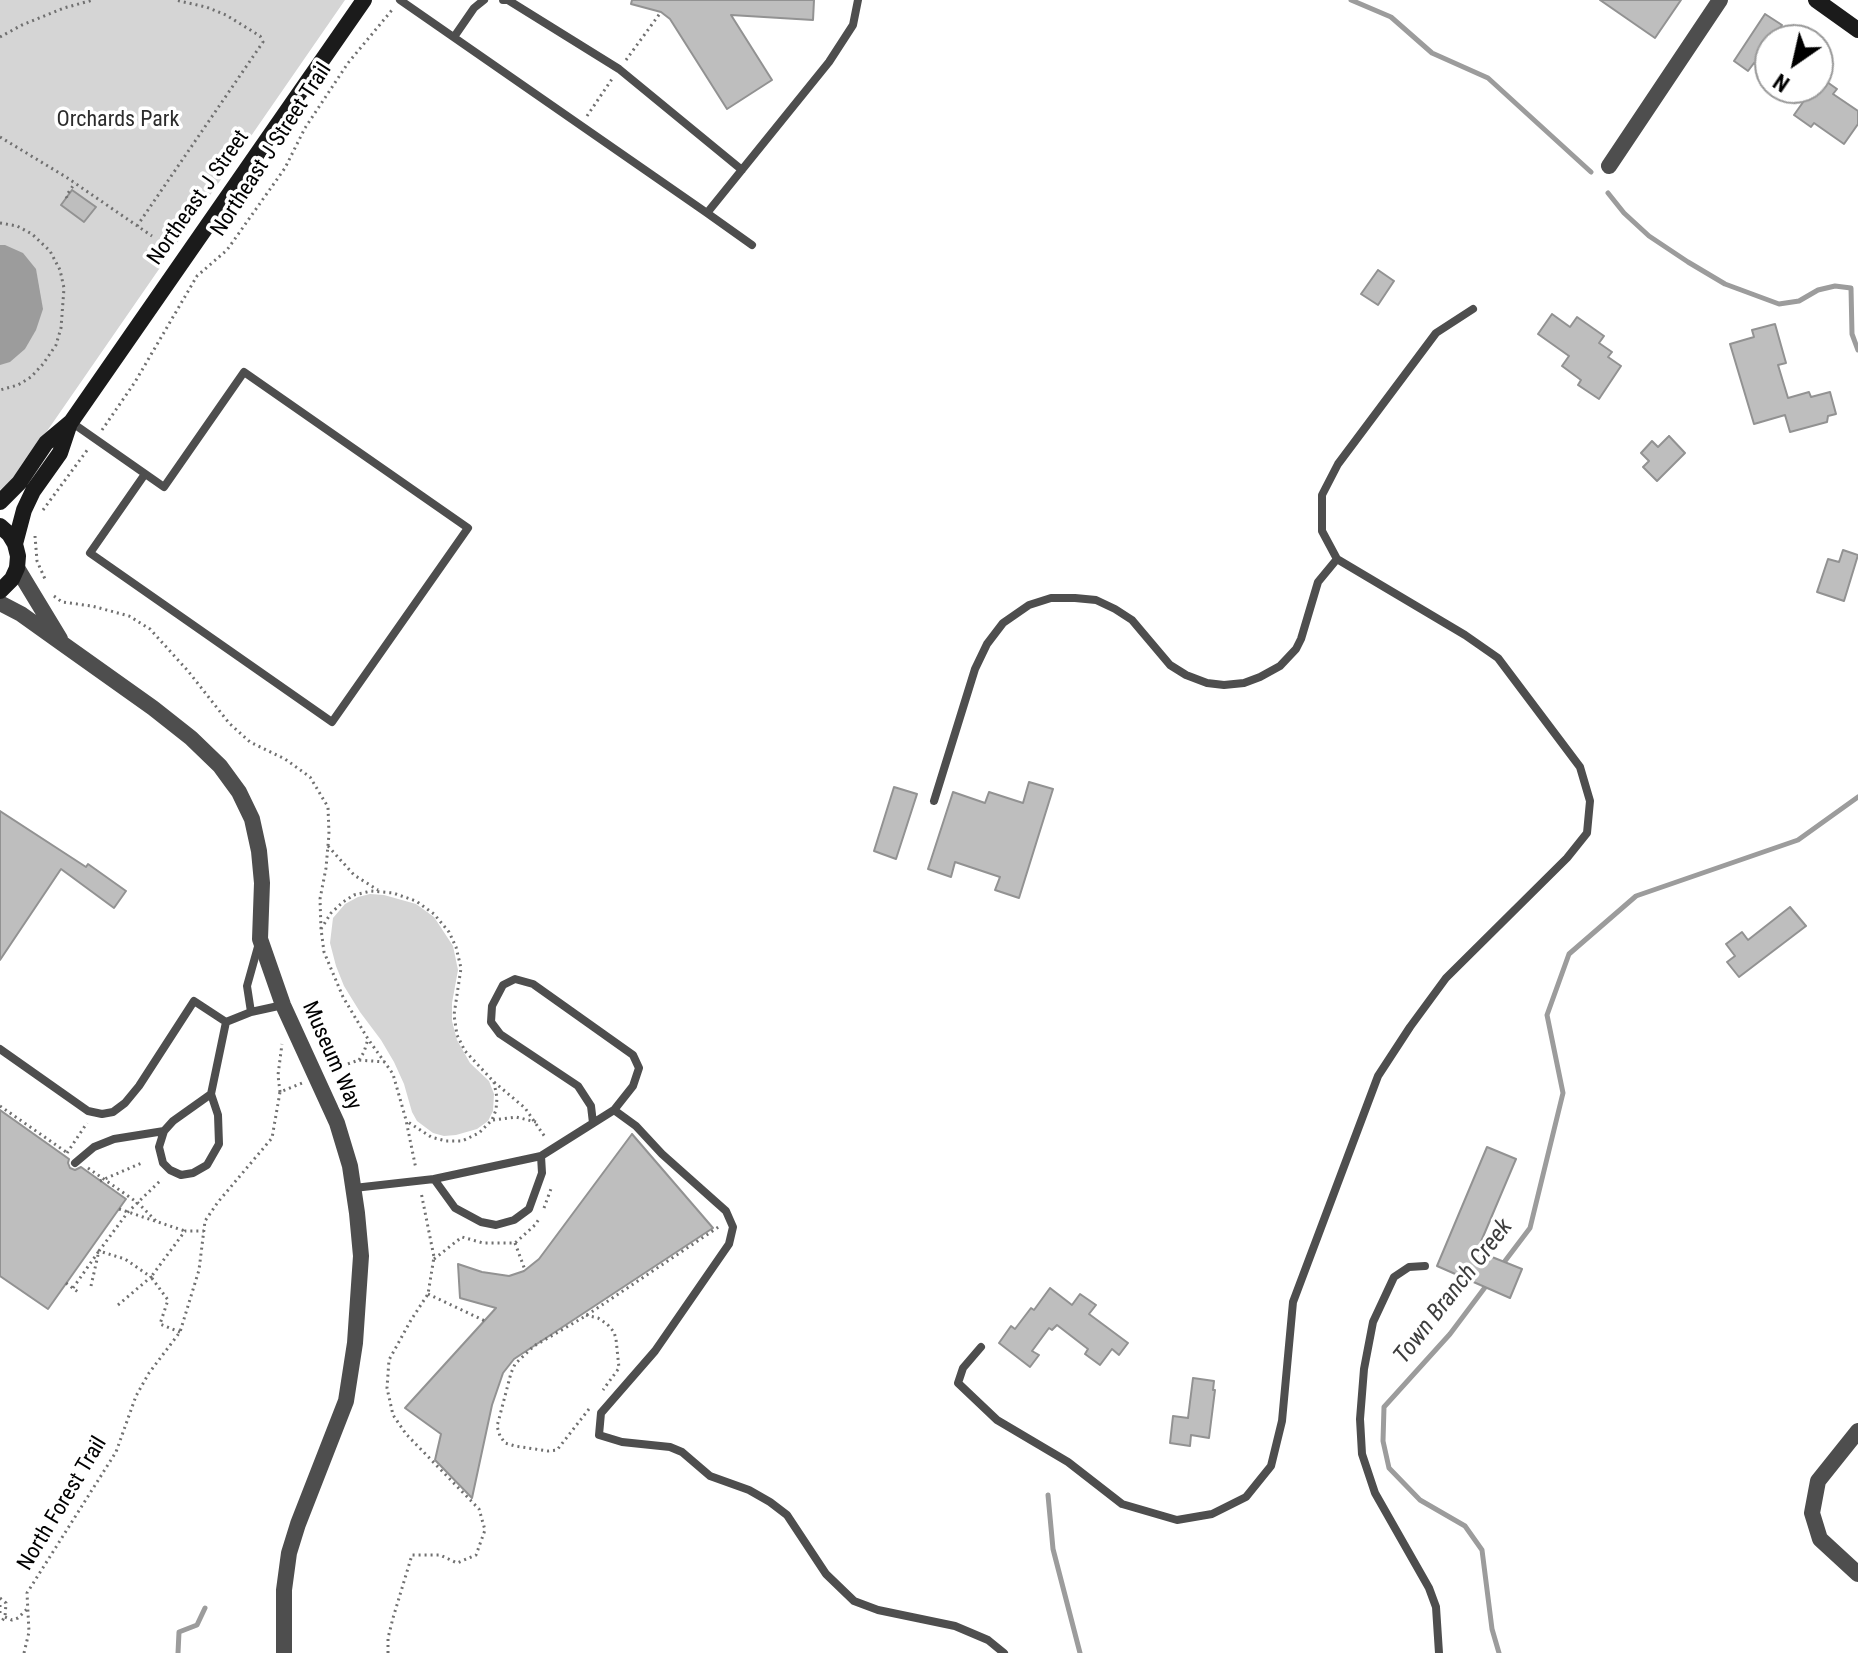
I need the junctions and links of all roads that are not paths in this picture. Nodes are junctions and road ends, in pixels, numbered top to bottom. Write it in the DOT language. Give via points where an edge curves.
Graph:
graph roads {
  1 [pos="364,0"];
  2 [pos="400,0"];
  3 [pos="484,0"];
  4 [pos="503,0"];
  5 [pos="858,0"];
  6 [pos="1720,0"];
  7 [pos="1816,0"];
  8 [pos="1858,30"];
  9 [pos="454,37"];
  10 [pos="1609,166"];
  11 [pos="742,170"];
  12 [pos="707,213"];
  13 [pos="752,245"];
  14 [pos="1473,309"];
  15 [pos="71,422"];
  16 [pos="145,474"];
  17 [pos="0,502"];
  18 [pos="0,526"];
  19 [pos="15,544"];
  20 [pos="1337,559"];
  21 [pos="17,568"];
  22 [pos="0,591"];
  23 [pos="0,603"];
  24 [pos="63,644"];
  25 [pos="934,801"];
  26 [pos="260,939"];
  27 [pos="283,1005"];
  28 [pos="251,1012"];
  29 [pos="226,1022"];
  30 [pos="0,1049"];
  31 [pos="211,1094"];
  32 [pos="614,1110"];
  33 [pos="593,1123"];
  34 [pos="164,1131"];
  35 [pos="541,1156"];
  36 [pos="76,1162"];
  37 [pos="434,1179"];
  38 [pos="354,1188"];
  39 [pos="1425,1266"];
  40 [pos="981,1347"];
  41 [pos="1858,1431"];
  42 [pos="1858,1574"];
  43 [pos="284,1653"];
  44 [pos="1004,1653"];
  45 [pos="1439,1653"];
  1 -- 15 [label="street, Northeast J Street"];
  2 -- 9 [label="lane"];
  3 -- 9 [label="lane"];
  4 -- 11 [label="lane" via="619,69"];
  5 -- 11 [label="lane" via="853,25 829,62"];
  6 -- 10 [label="street"];
  7 -- 8 [label="street"];
  9 -- 12 [label="lane"];
  11 -- 12 [label="lane"];
  12 -- 13 [label="lane"];
  14 -- 20 [label="lane" via="1436,333 1338,464 1322,495 1322,531"];
  15 -- 16 [label="lane"];
  15 -- 17 [label="street, Northeast J Street" via="46,443"];
  15 -- 19 [label="street, Northeast J Street" via="60,453 24,510"];
  16 -- 16 [label="lane" via="164,487 244,372 468,528 332,722 90,553"];
  18 -- 19 [label="street"];
  19 -- 21 [label="street, Northeast J Street"];
  20 -- 25 [label="lane" via="1318,582 1296,649 1280,666 1244,683 1207,683 1186,675 1170,665 1132,620 1096,600 1051,598 1029,605 1003,623 987,644"];
  20 -- 40 [label="lane" via="1498,658 1580,767 1590,801 1587,833 1446,978 1378,1076 1293,1302 1282,1421 1271,1466 1246,1497 1212,1514 1177,1520 1122,1504 1068,1462 997,1420 958,1383"];
  21 -- 22 [label="street"];
  21 -- 24 [label="street, Museum Way"];
  23 -- 24 [label="street"];
  24 -- 26 [label="street, Museum Way" via="191,738 239,792 259,851"];
  26 -- 27 [label="street, Museum Way"];
  26 -- 28 [label="lane" via="247,986"];
  27 -- 28 [label="lane"];
  27 -- 38 [label="street, Museum Way" via="337,1123"];
  28 -- 29 [label="lane"];
  29 -- 30 [label="lane" via="194,1001 139,1086 125,1103 102,1114 88,1111"];
  29 -- 31 [label="lane"];
  31 -- 34 [label="lane"];
  31 -- 34 [label="lane" via="219,1144 207,1165 181,1175 170,1170 159,1147"];
  32 -- 33 [label="lane"];
  32 -- 33 [label="lane" via="633,1086 639,1068 633,1055 533,984 515,979 503,985 491,1022 500,1034 578,1086 591,1106"];
  32 -- 44 [label="lane" via="726,1211 733,1227 729,1244 655,1351 601,1413 599,1435 670,1447 710,1476 770,1502 787,1515 826,1574 854,1601 955,1626"];
  33 -- 35 [label="lane"];
  34 -- 36 [label="lane" via="114,1139"];
  35 -- 37 [label="lane"];
  35 -- 37 [label="lane" via="542,1173 529,1209 496,1225 455,1208"];
  37 -- 38 [label="lane"];
  38 -- 43 [label="street, Museum Way" via="361,1256 355,1343 346,1401 289,1553"];
  39 -- 45 [label="lane" via="1409,1267 1394,1277 1373,1322 1360,1419 1362,1454 1375,1493 1436,1607"];
  41 -- 42 [label="street" via="1818,1481 1812,1513 1820,1539"];
}
